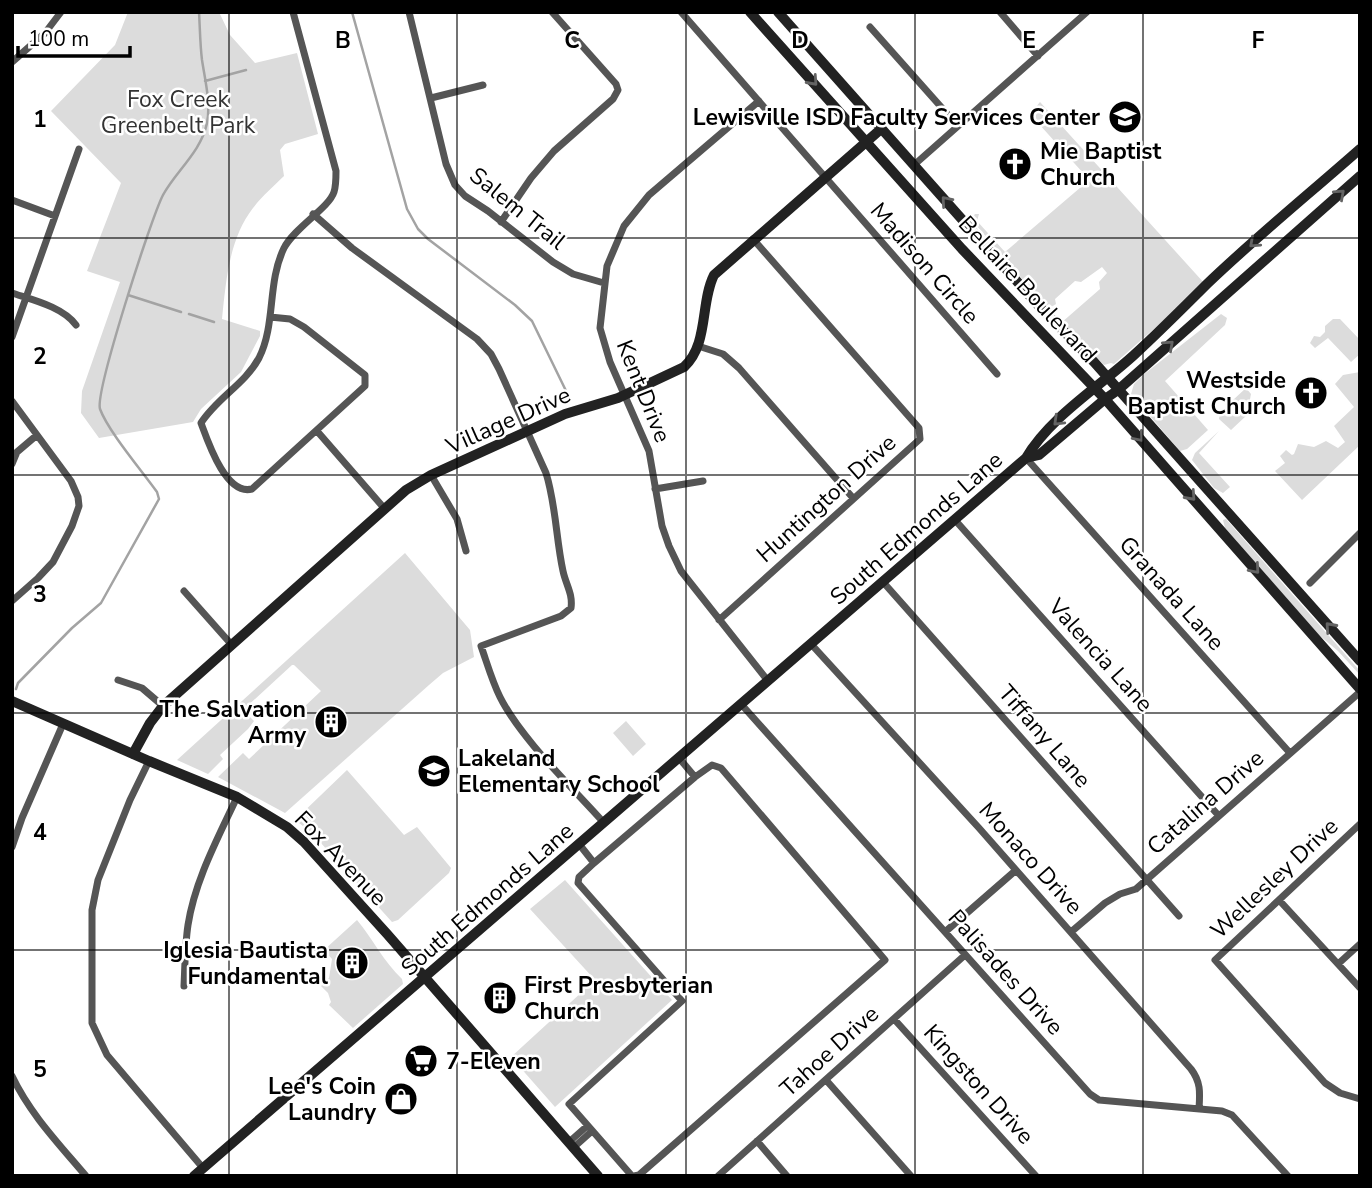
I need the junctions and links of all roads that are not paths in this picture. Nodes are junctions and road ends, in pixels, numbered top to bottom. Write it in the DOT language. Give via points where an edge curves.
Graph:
graph roads {
  1 [pos="61,12"];
  2 [pos="293,12"];
  3 [pos="409,12"];
  4 [pos="552,12"];
  5 [pos="681,12"];
  6 [pos="750,12"];
  7 [pos="778,12"];
  8 [pos="1000,12"];
  9 [pos="1087,12"];
  10 [pos="870,27"];
  11 [pos="1038,56"];
  12 [pos="12,62"];
  13 [pos="482,85"];
  14 [pos="431,98"];
  15 [pos="759,101"];
  16 [pos="958,126"];
  17 [pos="881,129"];
  18 [pos="867,141"];
  19 [pos="79,149"];
  20 [pos="1360,149"];
  21 [pos="914,165"];
  22 [pos="1360,176"];
  23 [pos="825,177"];
  24 [pos="899,178"];
  25 [pos="12,200"];
  26 [pos="1292,209"];
  27 [pos="313,214"];
  28 [pos="55,216"];
  29 [pos="501,222"];
  30 [pos="1306,224"];
  31 [pos="753,239"];
  32 [pos="604,283"];
  33 [pos="1207,284"];
  34 [pos="12,293"];
  35 [pos="26,298"];
  36 [pos="1221,299"];
  37 [pos="270,317"];
  38 [pos="76,325"];
  39 [pos="12,337"];
  40 [pos="698,346"];
  41 [pos="997,374"];
  42 [pos="1107,378"];
  43 [pos="1095,388"];
  44 [pos="1118,390"];
  45 [pos="626,395"];
  46 [pos="1105,399"];
  47 [pos="12,401"];
  48 [pos="527,430"];
  49 [pos="317,431"];
  50 [pos="37,435"];
  51 [pos="1026,458"];
  52 [pos="12,464"];
  53 [pos="431,475"];
  54 [pos="703,481"];
  55 [pos="655,489"];
  56 [pos="853,498"];
  57 [pos="1222,507"];
  58 [pos="384,508"];
  59 [pos="1210,518"];
  60 [pos="955,520"];
  61 [pos="1360,533"];
  62 [pos="466,551"];
  63 [pos="883,582"];
  64 [pos="1310,583"];
  65 [pos="184,591"];
  66 [pos="12,600"];
  67 [pos="719,620"];
  68 [pos="232,644"];
  69 [pos="811,644"];
  70 [pos="1360,661"];
  71 [pos="118,680"];
  72 [pos="768,681"];
  73 [pos="1360,690"];
  74 [pos="12,701"];
  75 [pos="741,704"];
  76 [pos="163,706"];
  77 [pos="62,723"];
  78 [pos="1290,753"];
  79 [pos="133,754"];
  80 [pos="679,758"];
  81 [pos="149,761"];
  82 [pos="695,777"];
  83 [pos="237,797"];
  84 [pos="1219,816"];
  85 [pos="604,823"];
  86 [pos="1360,824"];
  87 [pos="579,845"];
  88 [pos="12,847"];
  89 [pos="594,863"];
  90 [pos="1015,871"];
  91 [pos="1146,880"];
  92 [pos="1279,900"];
  93 [pos="1179,916"];
  94 [pos="1071,932"];
  95 [pos="945,933"];
  96 [pos="1360,944"];
  97 [pos="965,955"];
  98 [pos="1338,964"];
  99 [pos="425,978"];
  100 [pos="184,986"];
  101 [pos="1360,988"];
  102 [pos="894,1019"];
  103 [pos="12,1076"];
  104 [pos="826,1080"];
  105 [pos="1360,1099"];
  106 [pos="1199,1109"];
  107 [pos="589,1129"];
  108 [pos="757,1141"];
  109 [pos="571,1145"];
  110 [pos="203,1168"];
  111 [pos="86,1176"];
  112 [pos="194,1176"];
  113 [pos="598,1176"];
  114 [pos="633,1176"];
  115 [pos="718,1176"];
  116 [pos="787,1176"];
  117 [pos="911,1176"];
  118 [pos="1036,1176"];
  119 [pos="1288,1176"];
  1 -- 12 [label="street"];
  2 -- 27 [label="street" via="336,171 334,193"];
  3 -- 14 [label="street, Salem Trail"];
  4 -- 29 [label="street" via="618,90 554,151"];
  5 -- 15 [label="street, Madison Circle"];
  6 -- 18 [label="main road, Bellaire Boulevard, one-way"];
  7 -- 17 [label="main road, Bellaire Boulevard"];
  8 -- 11 [label="street"];
  9 -- 11 [label="street"];
  10 -- 16 [label="street"];
  11 -- 16 [label="street"];
  13 -- 14 [label="street"];
  14 -- 29 [label="street, Salem Trail" via="455,185"];
  15 -- 23 [label="street, Madison Circle"];
  15 -- 32 [label="street, Kent Drive" via="649,195 624,226"];
  16 -- 21 [label="street"];
  17 -- 18 [label="main road"];
  17 -- 21 [label="main road, Bellaire Boulevard"];
  18 -- 23 [label="main road"];
  18 -- 24 [label="main road, Bellaire Boulevard"];
  19 -- 28 [label="street"];
  20 -- 26 [label="main road, South Edmonds Lane"];
  21 -- 24 [label="main road"];
  42 -- 21 [label="main road, Bellaire Boulevard, one-way"];
  30 -- 22 [label="main road, South Edmonds Lane, one-way"];
  23 -- 31 [label="main road"];
  23 -- 41 [label="street, Madison Circle"];
  24 -- 43 [label="main road, Bellaire Boulevard"];
  25 -- 28 [label="street"];
  26 -- 30 [label="main road"];
  26 -- 33 [label="main road, South Edmonds Lane, one-way"];
  27 -- 37 [label="street" via="286,245 277,264"];
  27 -- 48 [label="street" via="477,339 491,354"];
  28 -- 35 [label="street"];
  29 -- 32 [label="street, Salem Trail" via="573,274"];
  30 -- 36 [label="main road, South Edmonds Lane"];
  31 -- 40 [label="main road" via="714,275"];
  31 -- 56 [label="street, Huntington Drive" via="919,428 916,444"];
  32 -- 45 [label="street, Kent Drive" via="600,328"];
  33 -- 36 [label="main road"];
  33 -- 42 [label="main road, South Edmonds Lane"];
  34 -- 35 [label="street"];
  35 -- 38 [label="street" via="67,316"];
  35 -- 39 [label="street"];
  44 -- 36 [label="main road, South Edmonds Lane, one-way"];
  37 -- 49 [label="street" via="290,319 304,327 365,375 365,386"];
  37 -- 49 [label="street" via="267,341 258,360 201,423 207,440 221,469 235,487 246,491"];
  40 -- 45 [label="main road, Village Drive" via="680,370"];
  40 -- 56 [label="street" via="723,354 739,368"];
  42 -- 43 [label="main road, South Edmonds Lane"];
  42 -- 44 [label="main road, Bellaire Boulevard"];
  43 -- 46 [label="main road, Bellaire Boulevard"];
  43 -- 51 [label="main road, South Edmonds Lane, one-way" via="1035,443"];
  44 -- 46 [label="main road, South Edmonds Lane"];
  44 -- 57 [label="main road, Bellaire Boulevard"];
  45 -- 48 [label="main road, Village Drive"];
  45 -- 55 [label="street, Kent Drive" via="649,451"];
  46 -- 51 [label="main road, South Edmonds Lane" via="1039,456"];
  46 -- 59 [label="main road, Bellaire Boulevard, one-way"];
  47 -- 50 [label="street"];
  48 -- 53 [label="main road, Village Drive"];
  48 -- 85 [label="street" via="550,487 564,574 573,597 571,608 481,646 509,712"];
  49 -- 58 [label="street"];
  50 -- 52 [label="street" via="17,452"];
  50 -- 66 [label="street" via="71,481 79,506 53,562"];
  51 -- 60 [label="main road, South Edmonds Lane"];
  51 -- 78 [label="street, Granada Lane"];
  53 -- 58 [label="main road, Village Drive"];
  53 -- 62 [label="street" via="457,519"];
  54 -- 55 [label="street"];
  55 -- 67 [label="street, Kent Drive" via="662,526 681,572"];
  56 -- 67 [label="street, Huntington Drive"];
  57 -- 59 [label="main road"];
  70 -- 57 [label="main road, Bellaire Boulevard, one-way"];
  58 -- 68 [label="main road, Village Drive"];
  59 -- 73 [label="main road, Bellaire Boulevard, one-way"];
  60 -- 63 [label="main road, South Edmonds Lane"];
  60 -- 84 [label="street, Valencia Lane"];
  61 -- 64 [label="street"];
  63 -- 69 [label="main road, South Edmonds Lane"];
  63 -- 91 [label="street, Tiffany Lane"];
  65 -- 68 [label="street"];
  67 -- 72 [label="street, Kent Drive"];
  68 -- 76 [label="main road, Village Drive"];
  69 -- 72 [label="main road, South Edmonds Lane"];
  69 -- 90 [label="street, Monaco Drive"];
  71 -- 76 [label="street" via="142,688"];
  72 -- 75 [label="main road, South Edmonds Lane"];
  73 -- 78 [label="street, Catalina Drive"];
  74 -- 77 [label="main road, Fox Avenue"];
  75 -- 80 [label="main road, South Edmonds Lane"];
  75 -- 95 [label="street, Palisades Drive"];
  76 -- 79 [label="main road, Village Drive"];
  77 -- 79 [label="main road, Fox Avenue"];
  77 -- 88 [label="street"];
  78 -- 84 [label="street, Catalina Drive"];
  79 -- 81 [label="main road, Fox Avenue"];
  80 -- 82 [label="street"];
  80 -- 85 [label="main road, South Edmonds Lane"];
  81 -- 83 [label="main road, Fox Avenue"];
  81 -- 110 [label="street" via="98,880 92,911 92,1023 107,1055"];
  82 -- 89 [label="street"];
  82 -- 114 [label="street" via="712,765 722,768 886,960"];
  83 -- 99 [label="main road, Fox Avenue" via="304,842"];
  83 -- 100 [label="street" via="198,888 188,925"];
  84 -- 91 [label="street, Catalina Drive"];
  85 -- 87 [label="main road, South Edmonds Lane"];
  86 -- 92 [label="street, Wellesley Drive"];
  87 -- 89 [label="street"];
  87 -- 99 [label="main road, South Edmonds Lane"];
  89 -- 107 [label="street" via="578,883 682,1001 569,1104"];
  90 -- 94 [label="street, Monaco Drive"];
  90 -- 95 [label="street"];
  91 -- 93 [label="street, Tiffany Lane"];
  91 -- 94 [label="street, Catalina Drive" via="1105,903"];
  92 -- 98 [label="street"];
  92 -- 105 [label="street, Wellesley Drive" via="1215,960 1325,1083"];
  94 -- 106 [label="street, Monaco Drive" via="1198,1079"];
  95 -- 97 [label="street, Palisades Drive"];
  96 -- 98 [label="street"];
  97 -- 102 [label="street, Tahoe Drive"];
  97 -- 106 [label="street, Palisades Drive" via="1099,1100"];
  98 -- 101 [label="street"];
  99 -- 109 [label="main road, Fox Avenue"];
  99 -- 110 [label="main road, South Edmonds Lane"];
  102 -- 104 [label="street, Tahoe Drive"];
  102 -- 118 [label="street, Kingston Drive"];
  103 -- 111 [label="street" via="39,1121"];
  104 -- 108 [label="street, Tahoe Drive"];
  104 -- 117 [label="street"];
  106 -- 119 [label="street, Palisades Drive" via="1232,1115"];
  107 -- 109 [label="street"];
  107 -- 114 [label="street"];
  108 -- 115 [label="street, Tahoe Drive"];
  108 -- 116 [label="street"];
  109 -- 113 [label="main road, Fox Avenue"];
  110 -- 112 [label="main road, South Edmonds Lane"];
}
